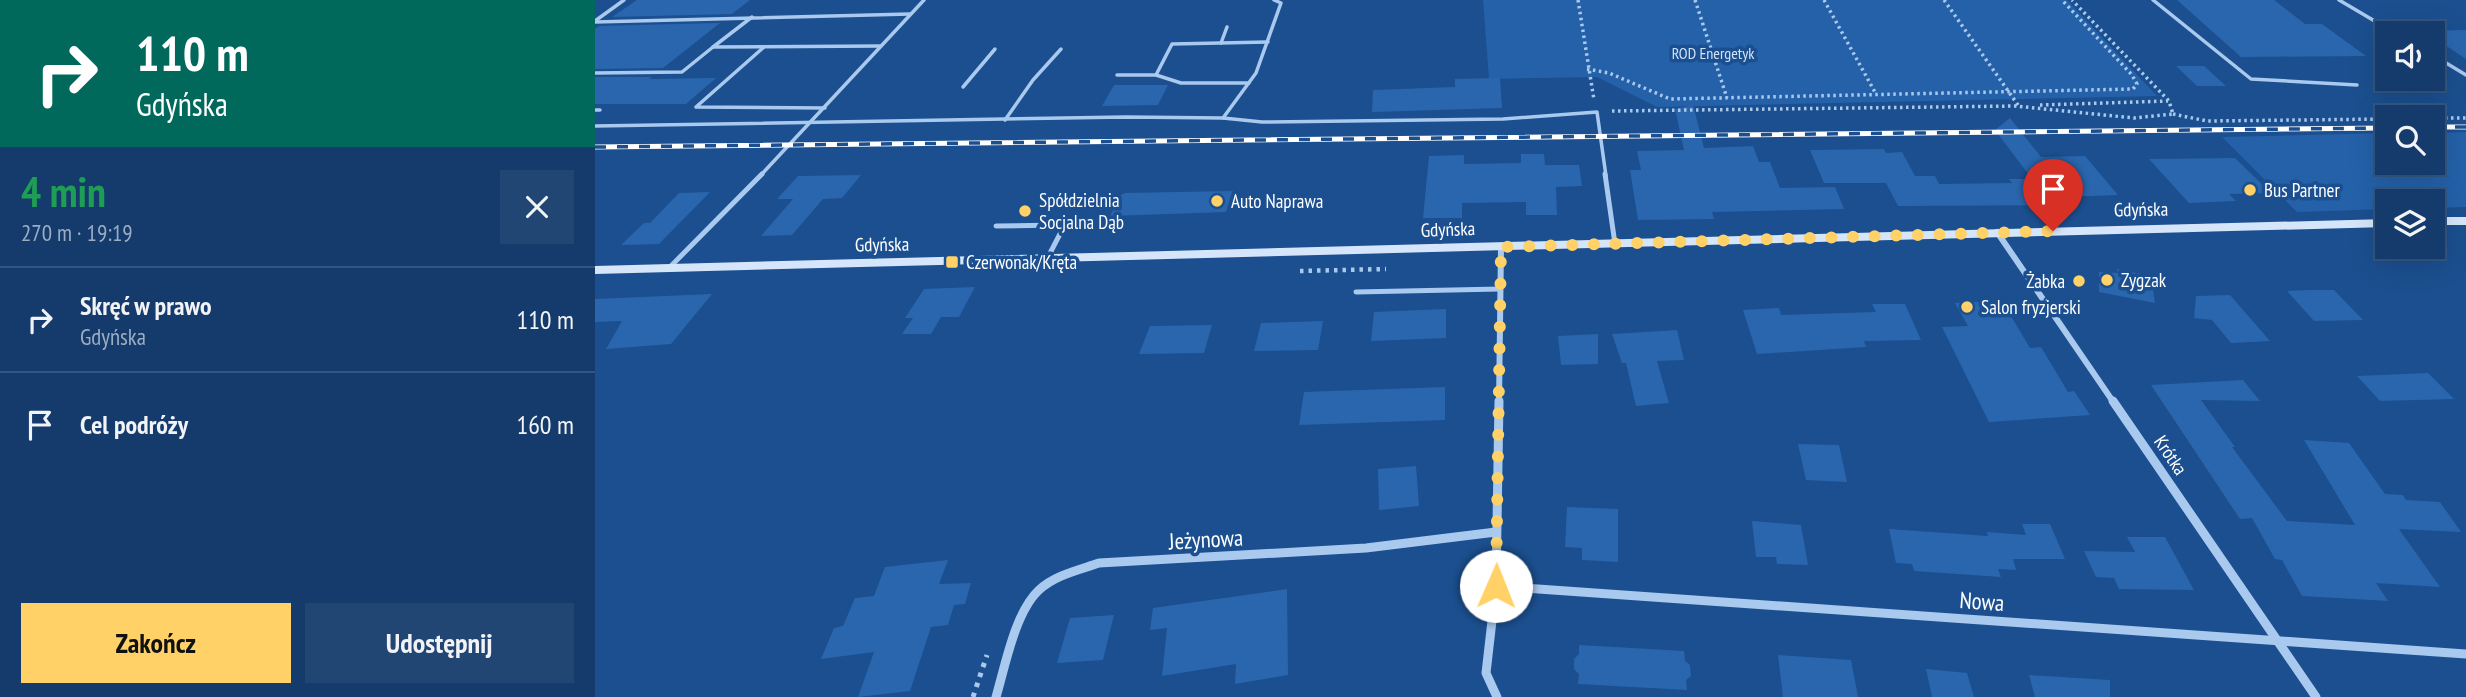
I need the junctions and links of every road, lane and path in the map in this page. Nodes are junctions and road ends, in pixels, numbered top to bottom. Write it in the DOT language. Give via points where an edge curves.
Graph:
graph roads {
  1 [pos="624,0"];
  2 [pos="925,0"];
  3 [pos="1274,0"];
  4 [pos="1578,0"];
  5 [pos="1695,0"];
  6 [pos="1823,0"];
  7 [pos="1944,0"];
  8 [pos="2061,0"];
  9 [pos="2072,0"];
  10 [pos="2153,0"];
  11 [pos="2339,0"];
  12 [pos="910,14"];
  13 [pos="753,17"];
  14 [pos="595,21"];
  15 [pos="2375,21"];
  16 [pos="1227,27"];
  17 [pos="1268,42"];
  18 [pos="1221,43"];
  19 [pos="881,46"];
  20 [pos="713,47"];
  21 [pos="764,47"];
  22 [pos="1061,49"];
  23 [pos="995,50"];
  24 [pos="2445,62"];
  25 [pos="1587,69"];
  26 [pos="595,73"];
  27 [pos="1117,75"];
  28 [pos="1156,75"];
  29 [pos="2466,75"];
  30 [pos="1249,83"];
  31 [pos="2357,85"];
  32 [pos="963,87"];
  33 [pos="2009,92"];
  34 [pos="1877,95"];
  35 [pos="1727,98"];
  36 [pos="2169,101"];
  37 [pos="2018,106"];
  38 [pos="825,108"];
  39 [pos="1597,112"];
  40 [pos="2173,114"];
  41 [pos="1223,118"];
  42 [pos="2445,118"];
  43 [pos="2466,118"];
  44 [pos="2375,119"];
  45 [pos="1005,120"];
  46 [pos="811,123"];
  47 [pos="595,126"];
  48 [pos="2466,221"];
  49 [pos="2445,222"];
  50 [pos="2375,223"];
  51 [pos="996,226"];
  52 [pos="1997,232"];
  53 [pos="1615,244"];
  54 [pos="1501,247"];
  55 [pos="1047,259"];
  56 [pos="669,268"];
  57 [pos="595,270"];
  58 [pos="1500,289"];
  59 [pos="1356,292"];
  60 [pos="1496,532"];
  61 [pos="1496,586"];
  62 [pos="2278,641"];
  63 [pos="2466,654"];
  64 [pos="996,697"];
  65 [pos="1497,697"];
  66 [pos="2316,697"];
  1 -- 14 [label="lane"];
  2 -- 12 [label="lane"];
  3 -- 17 [label="lane" via="1281,3"];
  4 -- 25 [label="path"];
  5 -- 35 [label="path"];
  6 -- 34 [label="path"];
  7 -- 33 [label="path"];
  8 -- 33 [label="path" via="2137,84 2123,91"];
  9 -- 36 [label="path"];
  10 -- 31 [label="lane" via="2251,79"];
  11 -- 15 [label="lane"];
  12 -- 13 [label="lane"];
  12 -- 19 [label="lane"];
  13 -- 14 [label="lane"];
  13 -- 20 [label="lane"];
  16 -- 18 [label="lane"];
  17 -- 18 [label="lane"];
  17 -- 30 [label="lane"];
  18 -- 28 [label="lane" via="1172,44"];
  19 -- 21 [label="lane"];
  19 -- 38 [label="lane"];
  20 -- 21 [label="lane"];
  20 -- 26 [label="lane" via="682,72"];
  21 -- 38 [label="lane" via="696,107"];
  22 -- 45 [label="lane"];
  23 -- 32 [label="lane"];
  24 -- 29 [label="lane"];
  25 -- 35 [label="path" via="1612,73 1670,99"];
  25 -- 39 [label="path"];
  27 -- 28 [label="lane"];
  28 -- 30 [label="lane" via="1181,83"];
  30 -- 41 [label="lane"];
  33 -- 34 [label="path"];
  33 -- 37 [label="path"];
  34 -- 35 [label="path"];
  36 -- 37 [label="path"];
  36 -- 40 [label="path"];
  37 -- 39 [label="path"];
  37 -- 40 [label="path" via="2131,117"];
  38 -- 46 [label="lane"];
  39 -- 41 [label="lane" via="1490,119 1262,122"];
  39 -- 53 [label="lane"];
  40 -- 44 [label="path" via="2207,121"];
  41 -- 45 [label="lane"];
  42 -- 43 [label="path"];
  45 -- 46 [label="lane"];
  46 -- 47 [label="lane"];
  46 -- 56 [label="lane"];
  48 -- 49 [label="main road"];
  50 -- 52 [label="main road, Gdyńska"];
  51 -- 55 [label="lane" via="1057,225 1061,233"];
  52 -- 53 [label="main road, Gdyńska"];
  52 -- 62 [label="street, Krótka"];
  53 -- 54 [label="main road, Gdyńska"];
  54 -- 55 [label="main road, Gdyńska"];
  54 -- 58 [label="street"];
  55 -- 56 [label="main road, Gdyńska"];
  56 -- 57 [label="main road, Gdyńska"];
  58 -- 59 [label="lane"];
  58 -- 60 [label="street"];
  60 -- 61 [label="street"];
  60 -- 64 [label="street, Jeżynowa" via="1353,549 1099,563 1066,574 1036,592 1019,625"];
  61 -- 62 [label="street, Nowa"];
  61 -- 65 [label="street" via="1486,673"];
  62 -- 63 [label="street, Nowa"];
  62 -- 66 [label="street, Krótka"];
}
